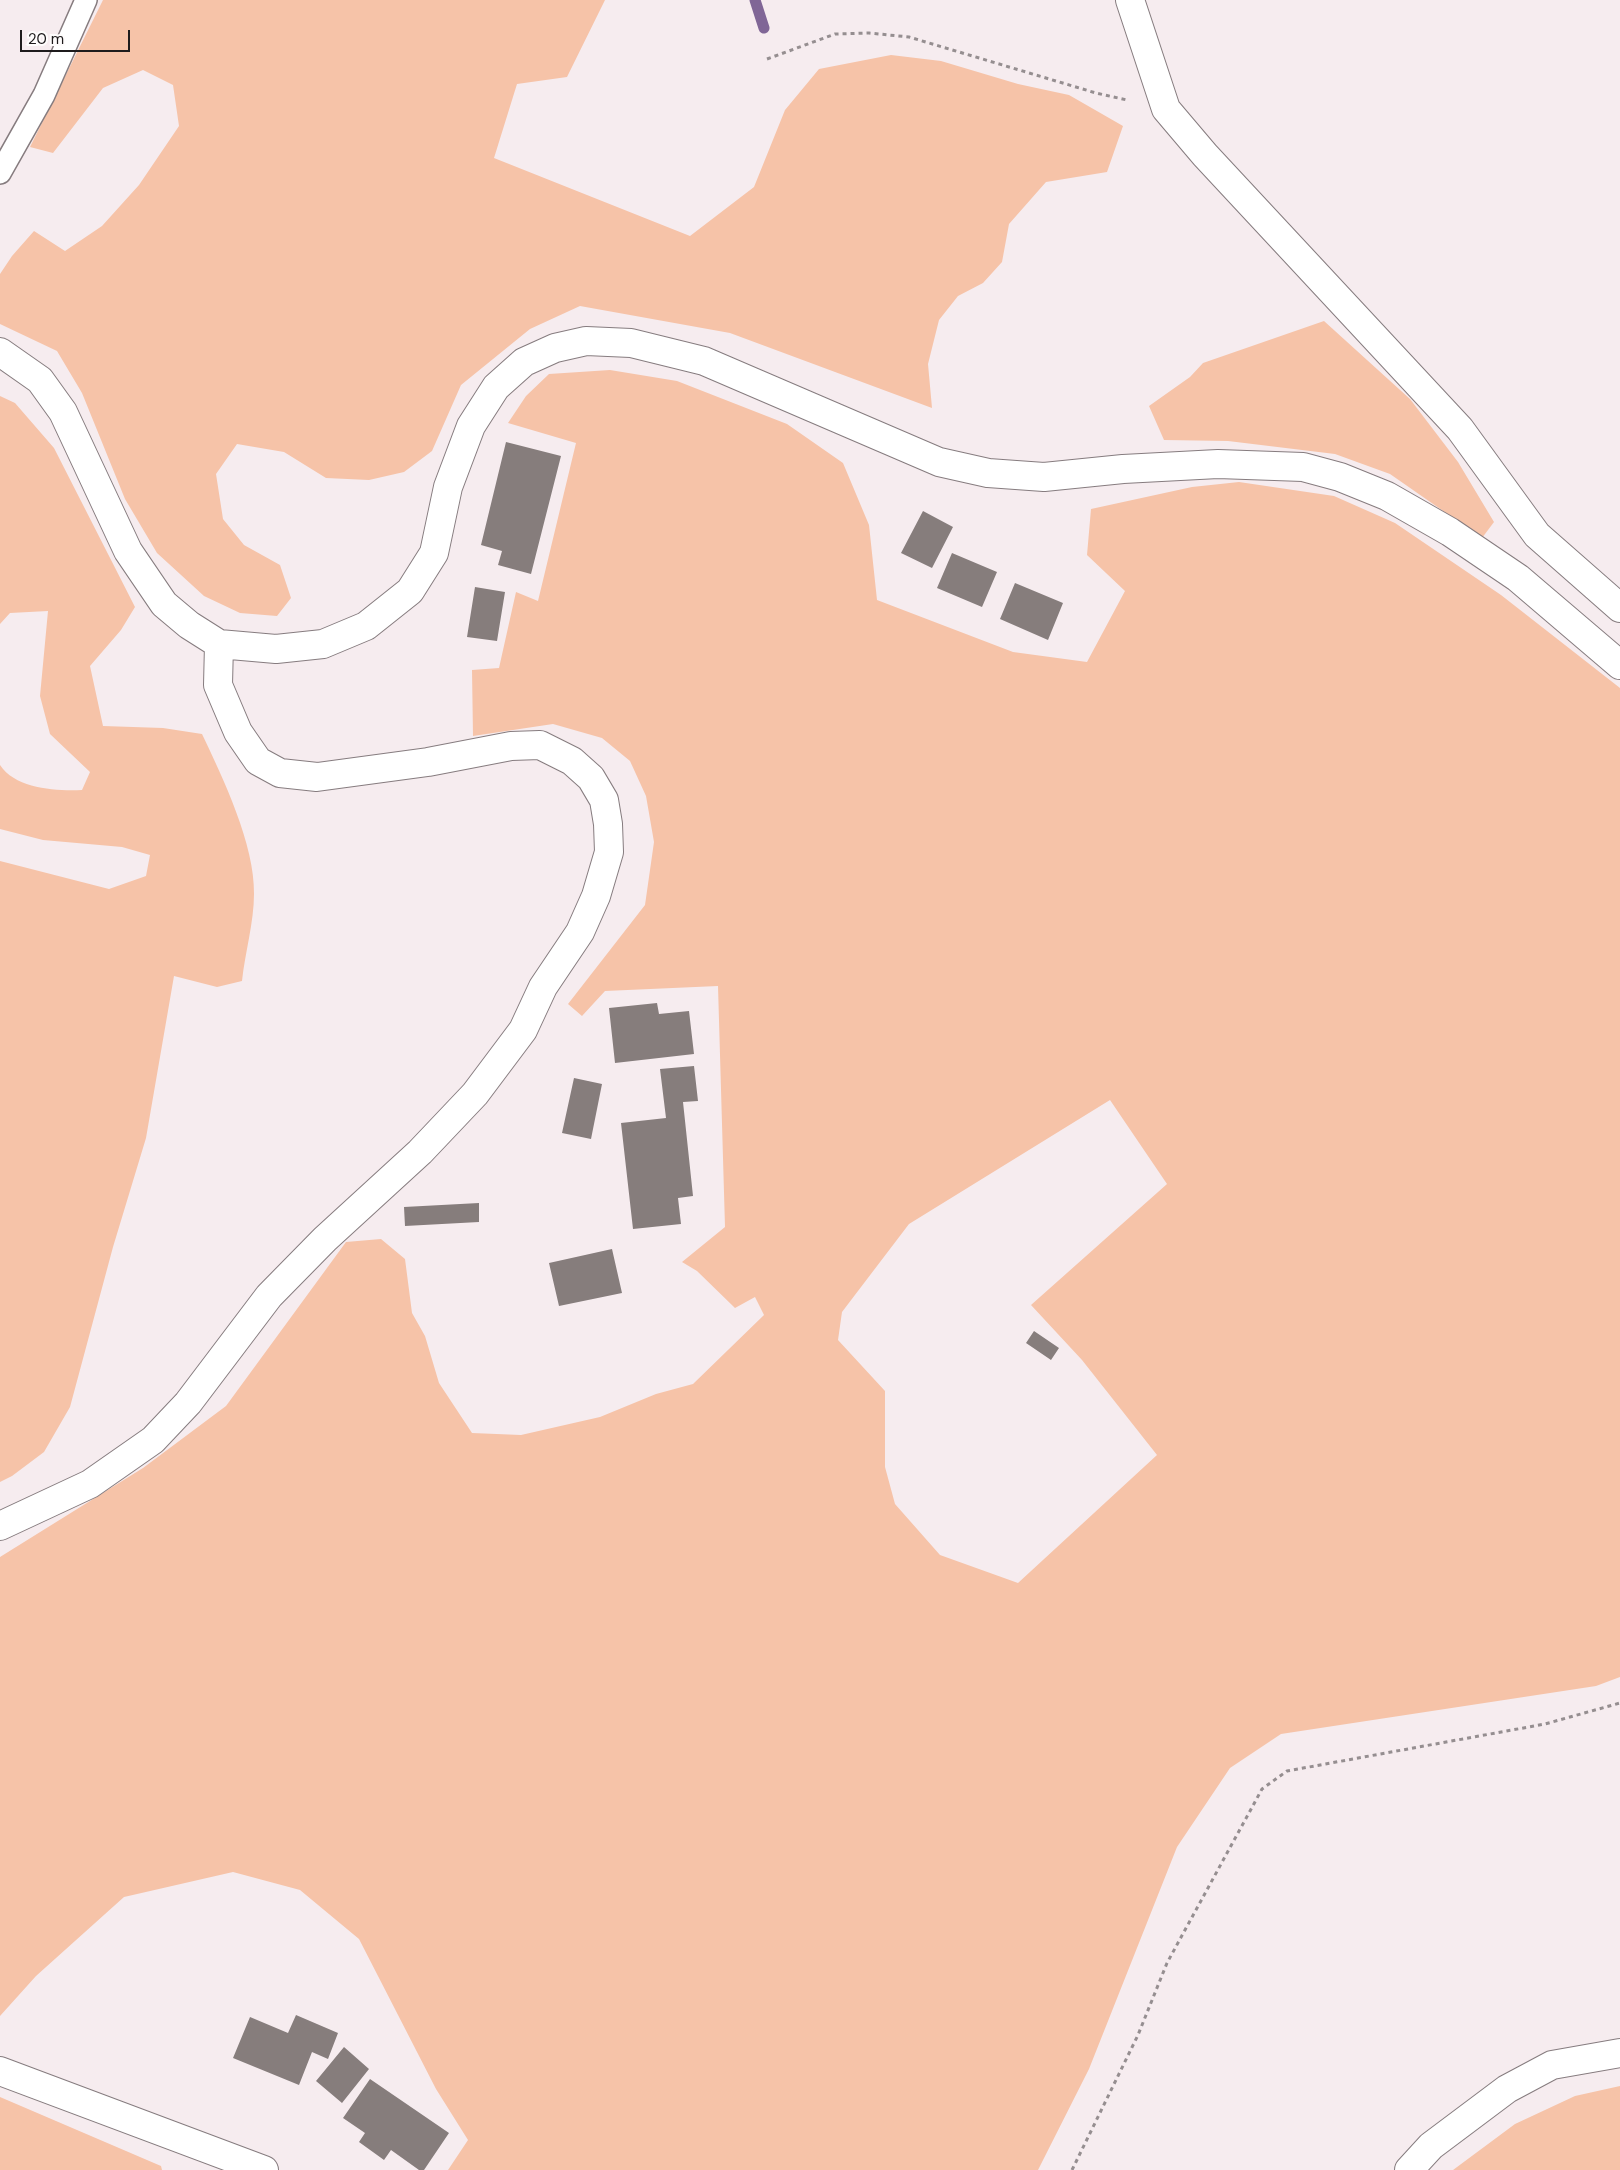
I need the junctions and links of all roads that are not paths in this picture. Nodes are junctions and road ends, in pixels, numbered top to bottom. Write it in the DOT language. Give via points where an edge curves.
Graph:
graph roads {
  1 [pos="86,0"];
  2 [pos="1130,0"];
  3 [pos="0,173"];
  4 [pos="0,352"];
  5 [pos="1620,608"];
  6 [pos="218,644"];
  7 [pos="1620,665"];
  8 [pos="0,1526"];
  9 [pos="1620,2053"];
  10 [pos="0,2071"];
  11 [pos="264,2170"];
  12 [pos="1409,2170"];
  1 -- 3 [label="lane" via="44,95"];
  2 -- 5 [label="street" via="1166,109 1460,429 1536,535"];
  4 -- 6 [label="street" via="40,380 63,412 128,551 164,604"];
  6 -- 7 [label="street" via="276,649 322,644 366,626 403,597 434,553 448,487 471,426 496,387 524,362 555,348 586,341 631,343 704,361 939,462 988,473 1044,477 1218,464 1304,467 1340,476 1388,496 1450,532 1518,578"];
  6 -- 8 [label="street" via="218,685 238,732 258,761 280,773 317,778 540,744 572,761 592,778 604,800 609,852 596,896 580,932 543,986 523,1030 475,1094 420,1152 325,1239 269,1296 188,1403 153,1440 90,1484"];
  9 -- 12 [label="street" via="1552,2065 1507,2089 1430,2146"];
  10 -- 11 [label="street"];
}
